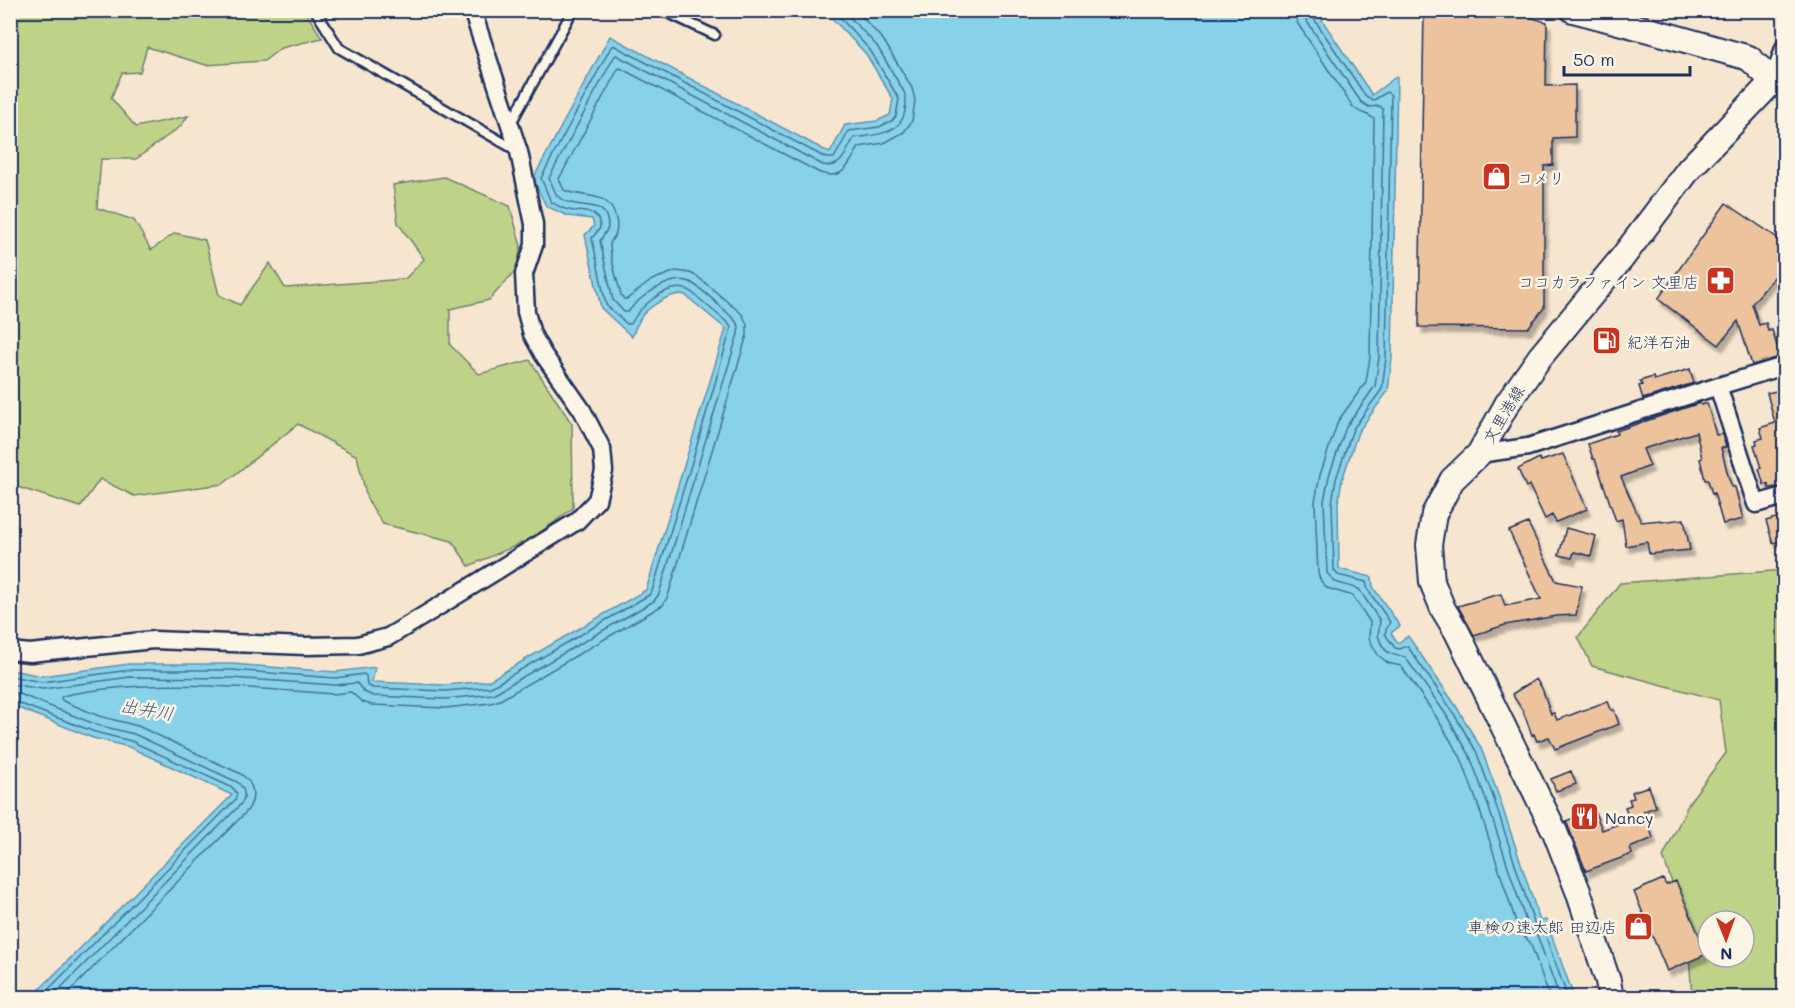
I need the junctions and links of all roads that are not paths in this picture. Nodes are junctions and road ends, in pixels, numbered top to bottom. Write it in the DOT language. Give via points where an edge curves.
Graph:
graph roads {
  1 [pos="315,10"];
  2 [pos="472,10"];
  3 [pos="573,10"];
  4 [pos="662,10"];
  5 [pos="1573,10"];
  6 [pos="715,35"];
  7 [pos="1785,48"];
  8 [pos="1779,81"];
  9 [pos="511,125"];
  10 [pos="519,152"];
  11 [pos="1785,366"];
  12 [pos="1718,386"];
  13 [pos="1479,454"];
  14 [pos="1785,496"];
  15 [pos="10,651"];
  16 [pos="1611,998"];
  1 -- 10 [label="lane" via="339,48"];
  2 -- 9 [label="street"];
  3 -- 9 [label="lane"];
  4 -- 6 [label="lane"];
  5 -- 8 [label="main road" via="1749,58"];
  7 -- 8 [label="street"];
  8 -- 13 [label="main road, 文里港線" via="1689,169 1540,357"];
  9 -- 10 [label="street"];
  10 -- 15 [label="street" via="534,224 534,245 524,274 525,312 543,354 582,410 602,449 604,471 597,500 577,522 388,637 358,645 153,640 30,653"];
  11 -- 12 [label="street"];
  12 -- 13 [label="street" via="1528,447"];
  12 -- 14 [label="street" via="1756,504"];
  13 -- 16 [label="main road, 文里港線" via="1452,480 1434,514 1429,544 1432,582 1555,832"];
}
